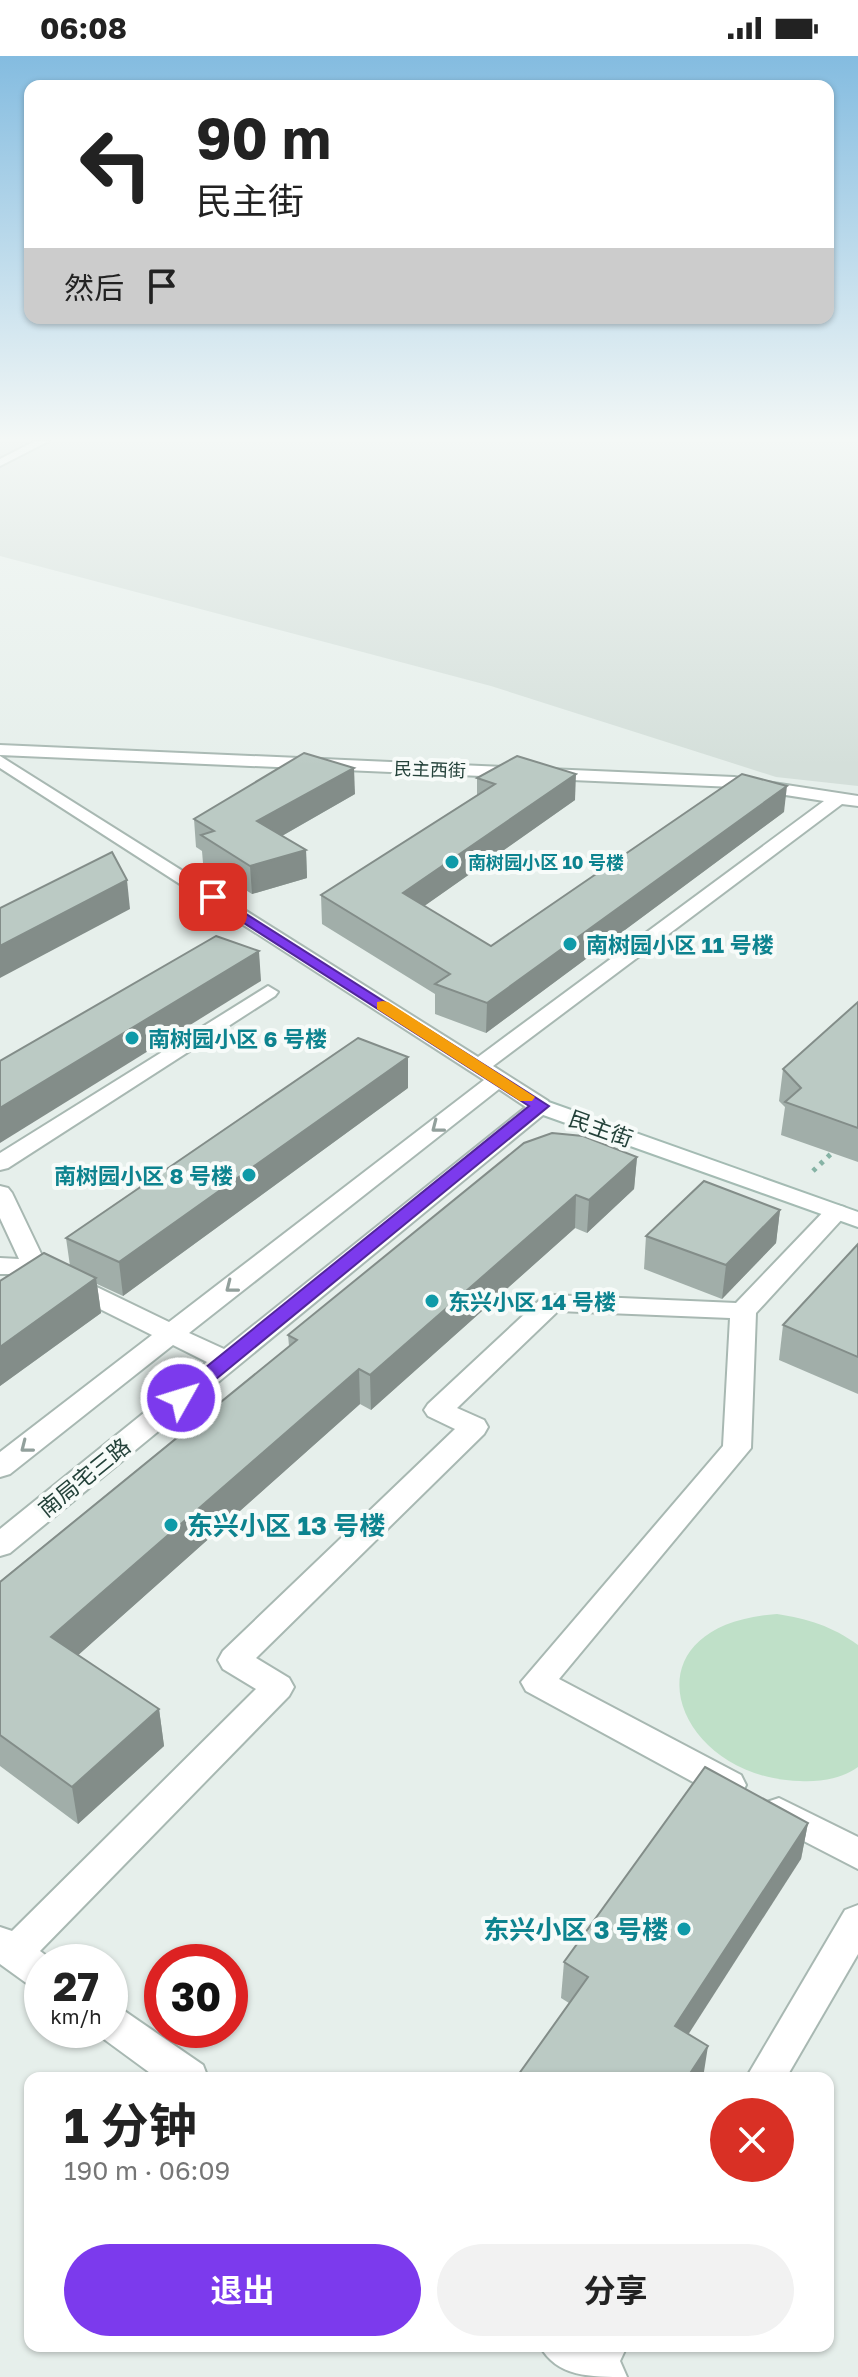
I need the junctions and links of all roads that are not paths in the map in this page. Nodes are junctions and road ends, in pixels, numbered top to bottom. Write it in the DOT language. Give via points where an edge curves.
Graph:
graph roads {
  1 [pos="0,750"];
  2 [pos="0,761"];
  3 [pos="848,800"];
  4 [pos="268,992"];
  5 [pos="488,1073"];
  6 [pos="540,1106"];
  7 [pos="0,1163"];
  8 [pos="3,1204"];
  9 [pos="847,1216"];
  10 [pos="0,1266"];
  11 [pos="35,1267"];
  12 [pos="743,1311"];
  13 [pos="172,1334"];
  14 [pos="226,1361"];
  15 [pos="0,1467"];
  16 [pos="0,1545"];
  17 [pos="858,1854"];
  18 [pos="858,1921"];
  19 [pos="19,1956"];
  20 [pos="128,2035"];
  21 [pos="181,2072"];
  22 [pos="769,2072"];
  1 -- 3 [label="street, 民主西街" via="734,782"];
  2 -- 5 [label="street, 民主街"];
  3 -- 5 [label="street"];
  4 -- 7 [label="street"];
  5 -- 6 [label="street, 民主街"];
  5 -- 13 [label="street, one-way"];
  6 -- 9 [label="street, 民主街"];
  6 -- 14 [label="street, 南局宅三路"];
  8 -- 11 [label="street"];
  9 -- 12 [label="street"];
  10 -- 11 [label="street"];
  11 -- 13 [label="street"];
  12 -- 17 [label="street" via="737,1448 537,1682"];
  12 -- 19 [label="street" via="552,1303 438,1410 474,1427 234,1660 278,1687"];
  13 -- 14 [label="street"];
  13 -- 15 [label="street, one-way"];
  14 -- 16 [label="street, 南局宅三路"];
  18 -- 22 [label="street"];
  20 -- 21 [label="street"];
}
